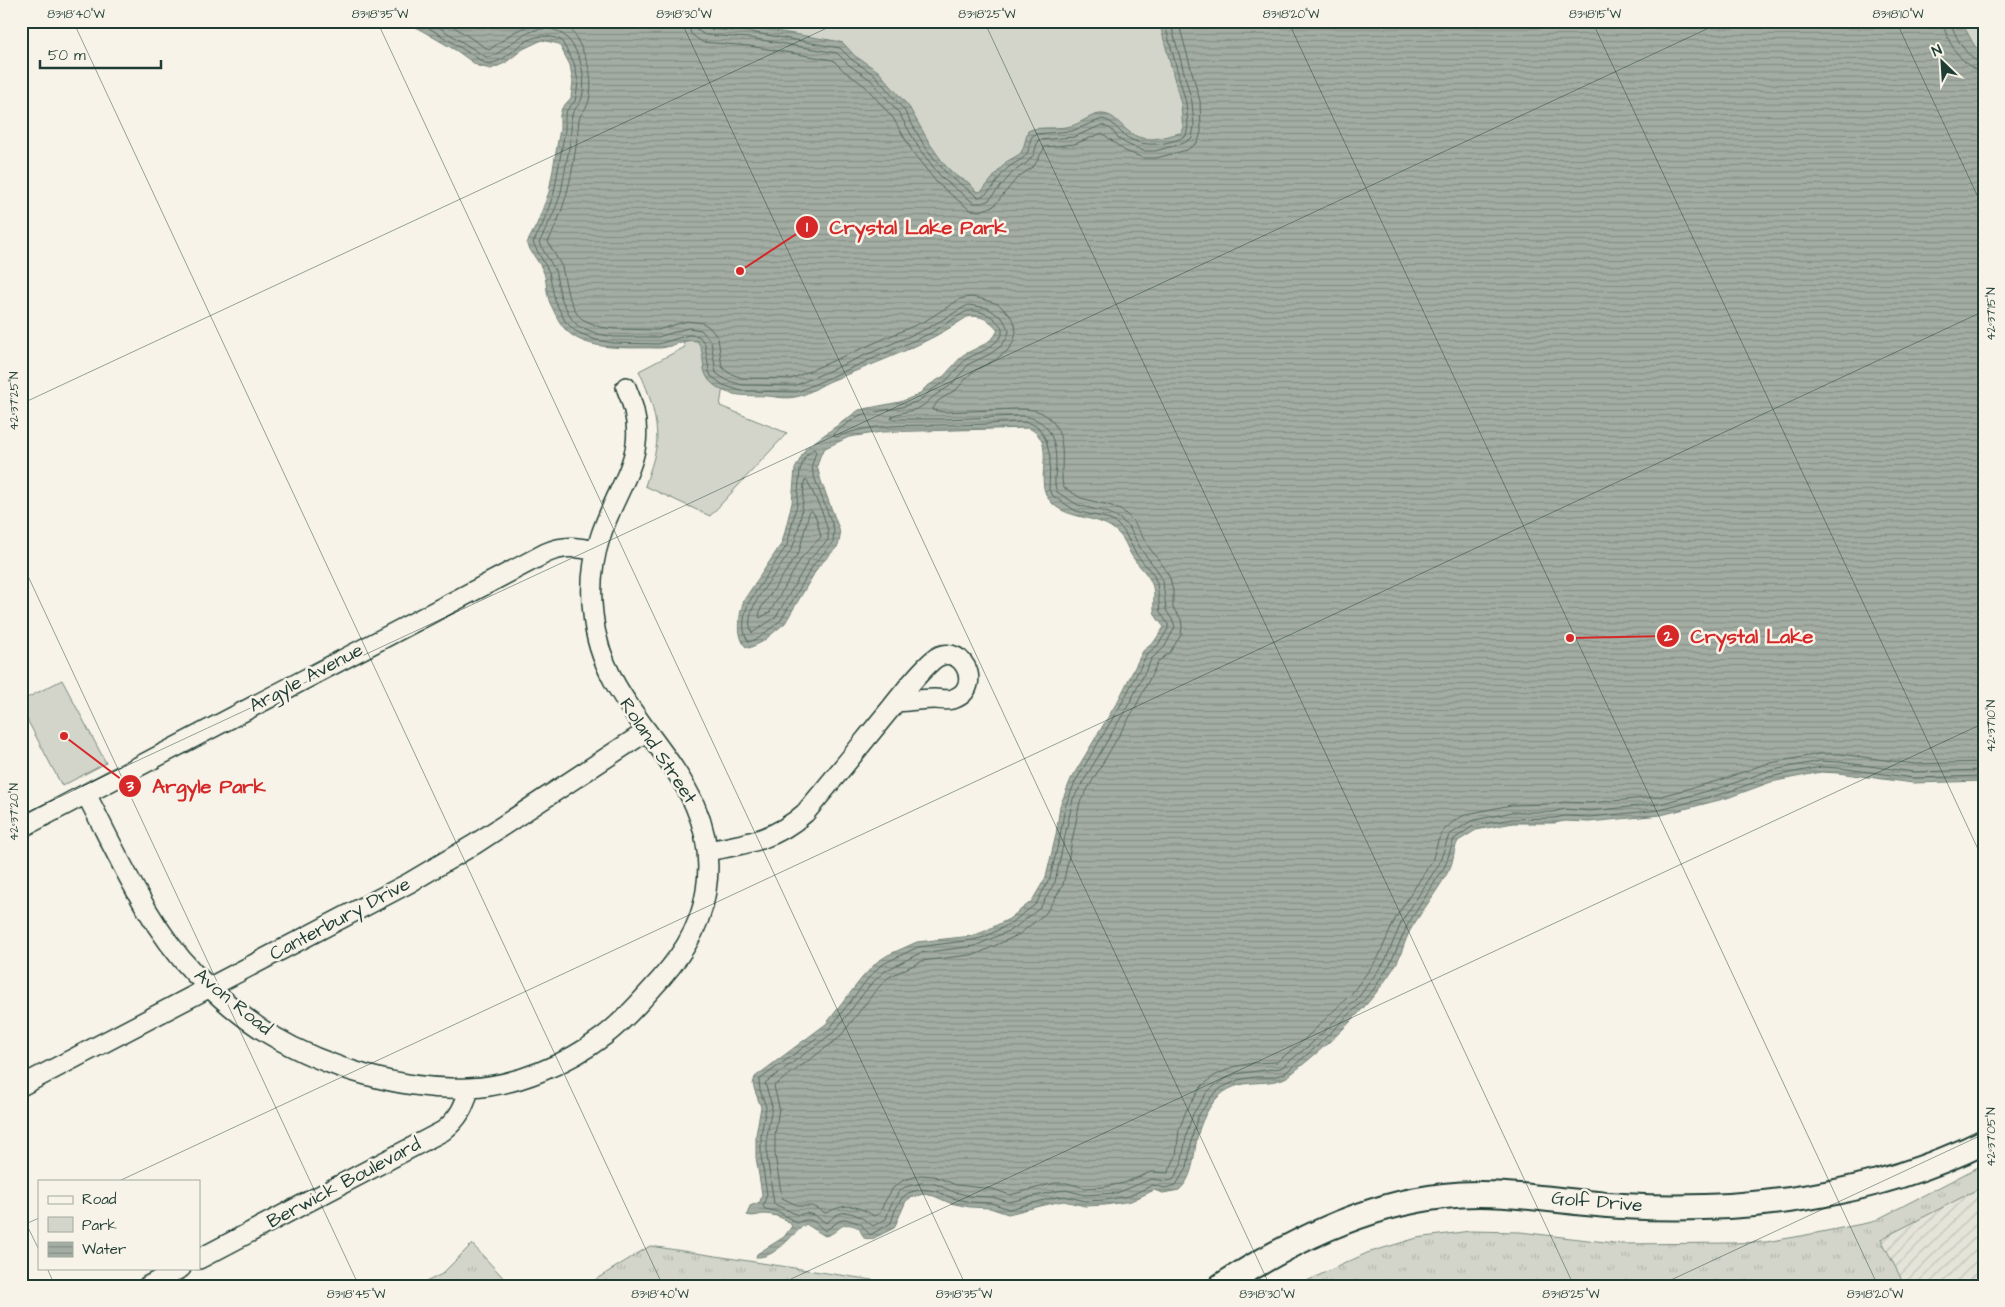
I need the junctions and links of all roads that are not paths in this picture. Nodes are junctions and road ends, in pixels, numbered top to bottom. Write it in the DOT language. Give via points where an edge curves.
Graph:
graph roads {
  1 [pos="626,387"];
  2 [pos="596,551"];
  3 [pos="896,702"];
  4 [pos="647,731"];
  5 [pos="86,794"];
  6 [pos="21,828"];
  7 [pos="707,851"];
  8 [pos="210,988"];
  9 [pos="21,1086"];
  10 [pos="469,1088"];
  11 [pos="1984,1142"];
  12 [pos="200,1258"];
  13 [pos="177,1270"];
  14 [pos="148,1286"];
  15 [pos="1220,1286"];
  1 -- 2 [label="street, Roland Street" via="633,402 636,422 634,456"];
  2 -- 4 [label="street, Roland Street" via="592,596 597,642 614,684"];
  2 -- 5 [label="street, Argyle Avenue" via="573,546 546,553"];
  3 -- 7 [label="street" via="805,813 794,822 778,834 764,839"];
  4 -- 7 [label="street, Roland Street" via="692,796"];
  4 -- 8 [label="street, Canterbury Drive" via="409,883"];
  5 -- 6 [label="street, Argyle Avenue"];
  5 -- 8 [label="street, Avon Road" via="155,922 180,956"];
  7 -- 10 [label="street, Roland Street" via="706,890 691,939 671,969 630,1013 600,1039 550,1067 492,1086"];
  8 -- 9 [label="street, Canterbury Drive"];
  8 -- 10 [label="street, Avon Road" via="269,1034 322,1061 389,1080 422,1086"];
  10 -- 12 [label="street, Berwick Boulevard" via="460,1114 443,1131"];
  11 -- 15 [label="street, Golf Drive" via="1932,1165 1879,1182 1751,1205 1638,1207 1492,1193 1420,1200 1372,1212 1325,1230"];
  13 -- 14 [label="street"];
}
